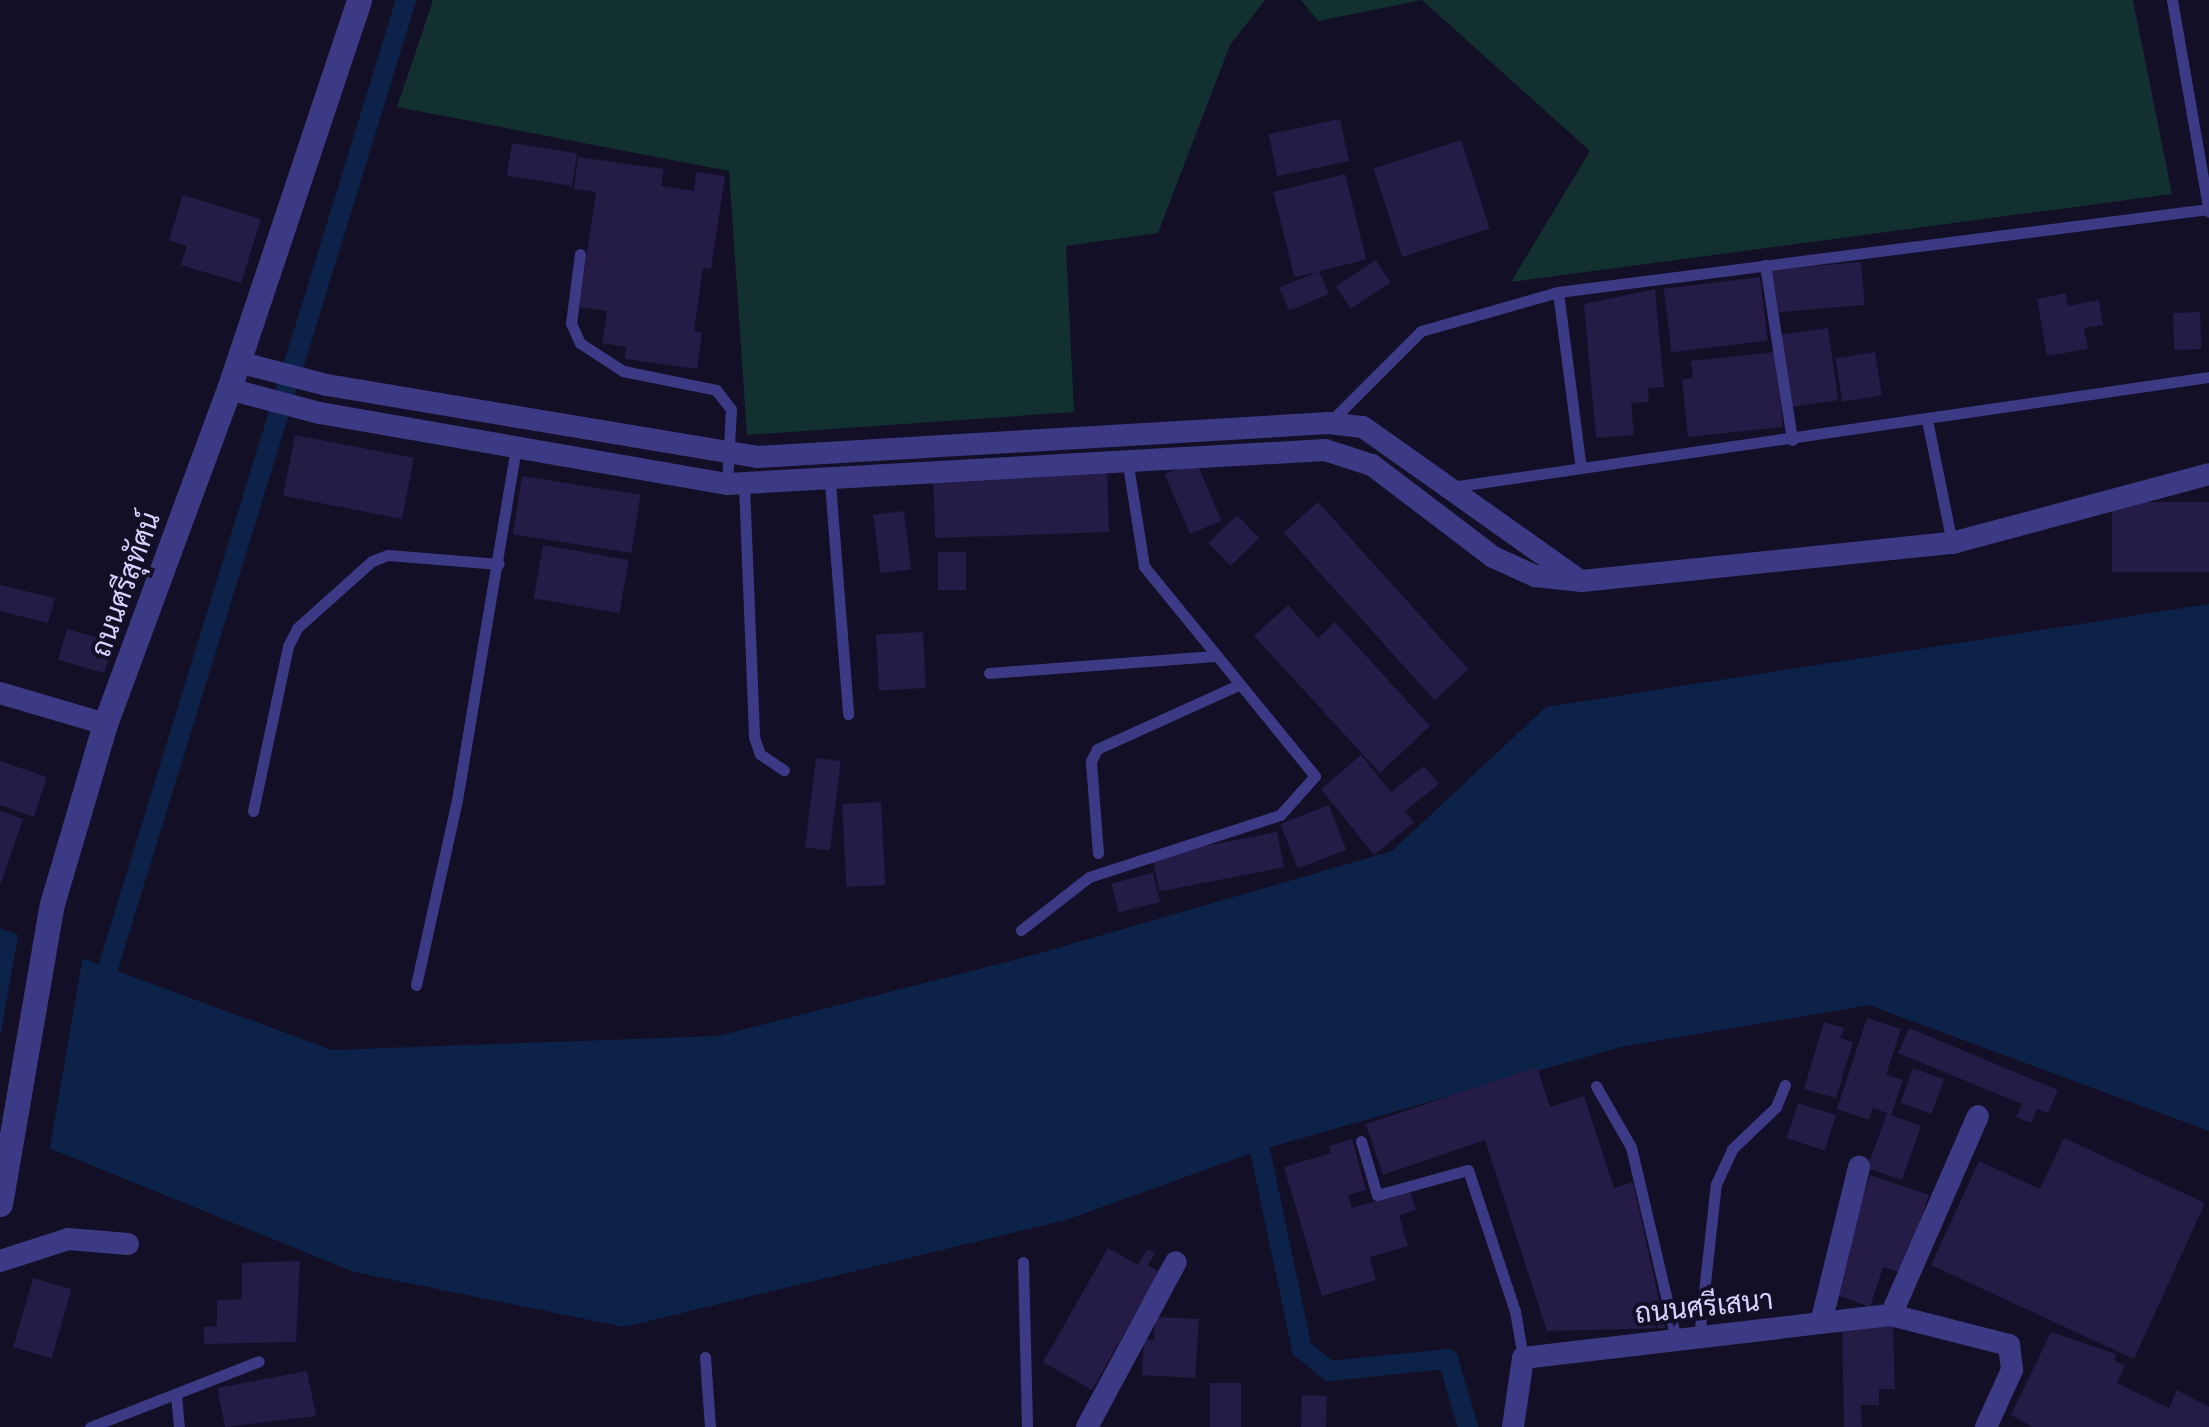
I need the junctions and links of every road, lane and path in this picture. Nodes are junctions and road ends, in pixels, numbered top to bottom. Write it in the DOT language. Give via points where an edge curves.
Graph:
graph roads {
  1 [pos="359,0"];
  2 [pos="2172,0"];
  3 [pos="2209,210"];
  4 [pos="580,254"];
  5 [pos="1765,265"];
  6 [pos="1558,292"];
  7 [pos="238,362"];
  8 [pos="2209,377"];
  9 [pos="229,389"];
  10 [pos="1927,420"];
  11 [pos="1329,423"];
  12 [pos="1792,440"];
  13 [pos="516,449"];
  14 [pos="731,456"];
  15 [pos="1128,465"];
  16 [pos="1581,468"];
  17 [pos="2209,474"];
  18 [pos="830,483"];
  19 [pos="735,484"];
  20 [pos="1450,487"];
  21 [pos="1952,543"];
  22 [pos="499,564"];
  23 [pos="1582,581"];
  24 [pos="1217,656"];
  25 [pos="989,673"];
  26 [pos="1240,684"];
  27 [pos="0,693"];
  28 [pos="848,714"];
  29 [pos="105,724"];
  30 [pos="784,770"];
  31 [pos="252,811"];
  32 [pos="1098,854"];
  33 [pos="1020,930"];
  34 [pos="416,985"];
  35 [pos="1785,1085"];
  36 [pos="1596,1086"];
  37 [pos="1978,1116"];
  38 [pos="1362,1141"];
  39 [pos="1860,1167"];
  40 [pos="0,1204"];
  41 [pos="128,1244"];
  42 [pos="0,1261"];
  43 [pos="1023,1262"];
  44 [pos="1176,1262"];
  45 [pos="1891,1315"];
  46 [pos="1821,1323"];
  47 [pos="1687,1338"];
  48 [pos="704,1358"];
  49 [pos="1523,1358"];
  50 [pos="258,1361"];
  51 [pos="176,1394"];
  52 [pos="90,1427"];
  53 [pos="179,1427"];
  54 [pos="710,1427"];
  55 [pos="1027,1427"];
  56 [pos="1087,1427"];
  57 [pos="1512,1427"];
  58 [pos="1986,1427"];
  1 -- 7 [label="street, ถนนศรีสุทัศน์"];
  2 -- 3 [label="lane"];
  3 -- 5 [label="lane"];
  4 -- 14 [label="lane" via="571,322 580,343 624,371 716,390 731,410"];
  5 -- 6 [label="lane"];
  5 -- 12 [label="lane"];
  6 -- 11 [label="lane" via="1421,331"];
  6 -- 16 [label="lane"];
  7 -- 9 [label="street, ถนนศรีสุทัศน์"];
  7 -- 14 [label="street" via="327,385"];
  8 -- 10 [label="lane"];
  9 -- 13 [label="street"];
  9 -- 29 [label="street, ถนนศรีสุทัศน์"];
  10 -- 12 [label="lane"];
  10 -- 21 [label="lane"];
  11 -- 14 [label="street" via="844,456"];
  11 -- 20 [label="street" via="1386,438"];
  12 -- 16 [label="lane"];
  13 -- 19 [label="street"];
  13 -- 22 [label="lane"];
  14 -- 19 [label="lane"];
  15 -- 18 [label="street"];
  15 -- 23 [label="street" via="1350,454 1493,558 1535,576"];
  15 -- 24 [label="lane" via="1144,566"];
  16 -- 20 [label="lane"];
  17 -- 21 [label="street"];
  18 -- 19 [label="street"];
  18 -- 28 [label="lane"];
  19 -- 30 [label="lane" via="754,737 760,754"];
  20 -- 23 [label="street"];
  21 -- 23 [label="street"];
  22 -- 31 [label="lane" via="388,555 372,560 297,628"];
  22 -- 34 [label="lane"];
  24 -- 25 [label="lane"];
  24 -- 26 [label="lane"];
  26 -- 32 [label="lane" via="1097,749 1091,761"];
  26 -- 33 [label="lane" via="1315,776 1280,816 1089,877"];
  27 -- 29 [label="street"];
  29 -- 40 [label="street, ถนนศรีสุทัศน์" via="52,904"];
  35 -- 47 [label="lane" via="1776,1107 1732,1149 1716,1184"];
  36 -- 47 [label="lane" via="1631,1147"];
  37 -- 45 [label="street"];
  38 -- 49 [label="lane" via="1377,1195 1468,1170 1515,1311"];
  39 -- 46 [label="street"];
  41 -- 42 [label="street" via="68,1239"];
  43 -- 55 [label="lane"];
  44 -- 56 [label="street"];
  45 -- 46 [label="street, ถนนศรีเสนา"];
  45 -- 58 [label="street" via="2009,1345 2012,1370"];
  46 -- 47 [label="street, ถนนศรีเสนา"];
  47 -- 49 [label="street, ถนนศรีเสนา"];
  48 -- 54 [label="lane"];
  49 -- 57 [label="street"];
  50 -- 51 [label="lane"];
  51 -- 52 [label="lane"];
  51 -- 53 [label="lane"];
}
